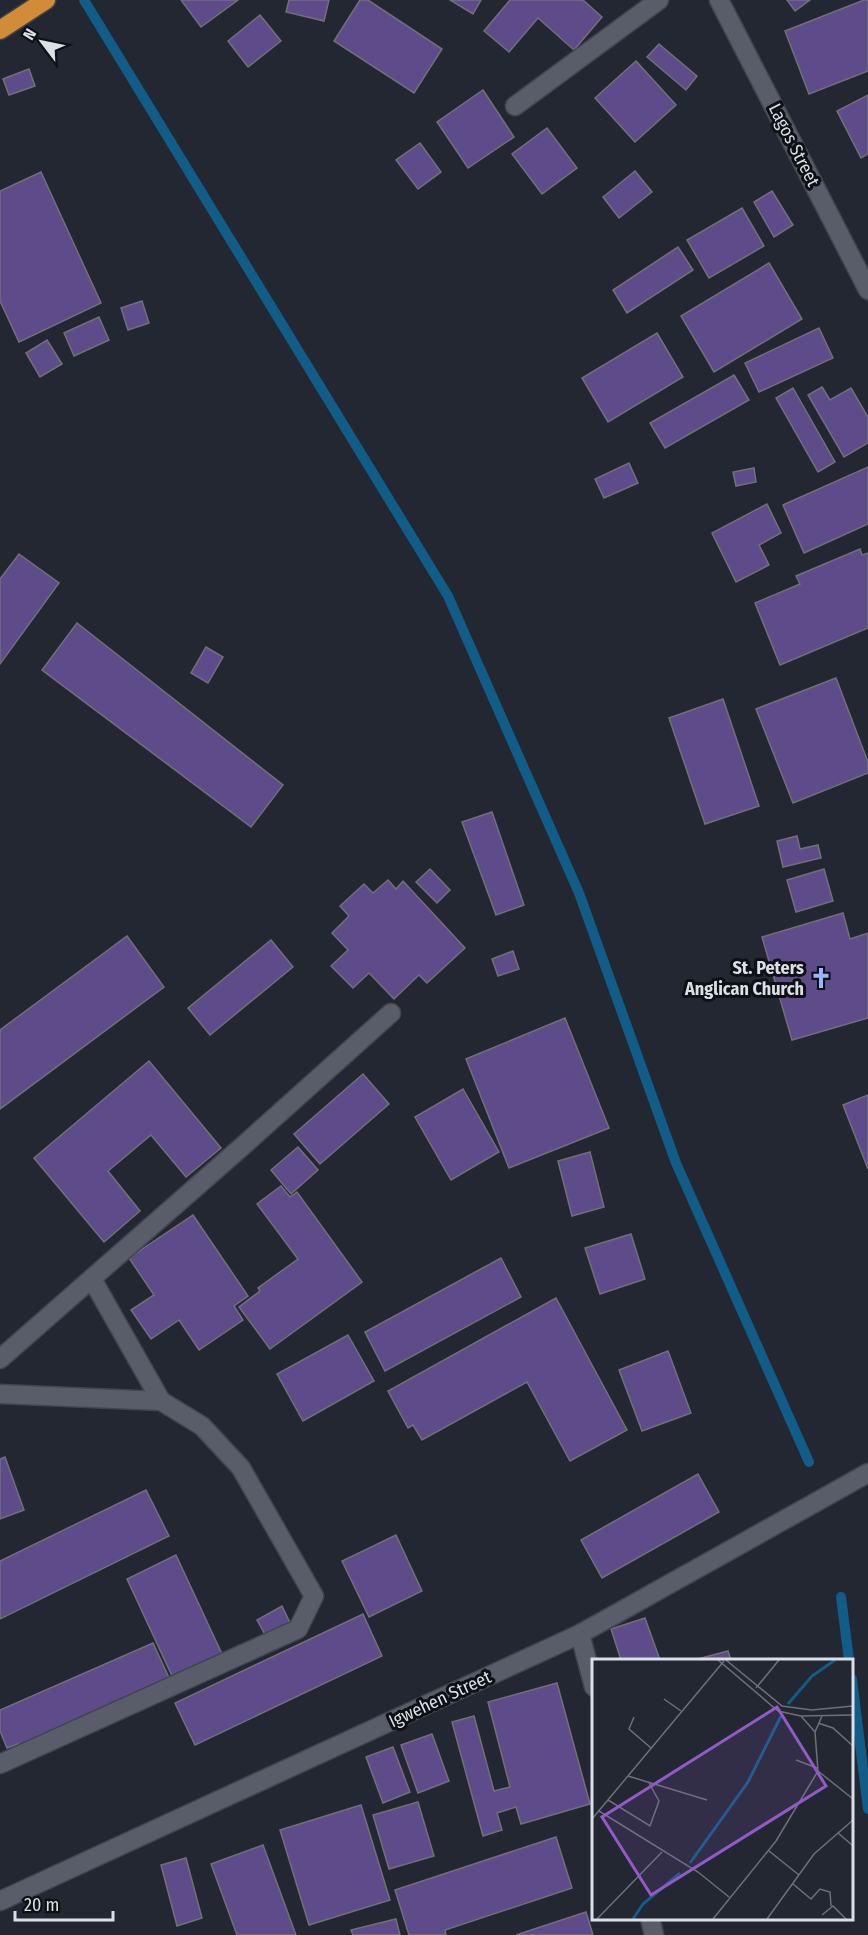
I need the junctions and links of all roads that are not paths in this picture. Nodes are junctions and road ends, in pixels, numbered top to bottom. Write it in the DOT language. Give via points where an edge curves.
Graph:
graph roads {
  1 [pos="659,0"];
  2 [pos="719,0"];
  3 [pos="43,3"];
  4 [pos="0,30"];
  5 [pos="515,106"];
  6 [pos="868,290"];
  7 [pos="391,1012"];
  8 [pos="92,1279"];
  9 [pos="0,1359"];
  10 [pos="0,1394"];
  11 [pos="161,1401"];
  12 [pos="868,1473"];
  13 [pos="580,1635"];
  14 [pos="592,1680"];
  15 [pos="0,1764"];
  16 [pos="0,1901"];
  17 [pos="650,1920"];
  18 [pos="654,1935"];
  1 -- 5 [label="street"];
  2 -- 6 [label="street, Lagos Street"];
  3 -- 4 [label="highway"];
  7 -- 8 [label="street"];
  8 -- 9 [label="street"];
  8 -- 11 [label="street"];
  10 -- 11 [label="street"];
  11 -- 15 [label="street" via="202,1425 241,1468 314,1596 298,1629"];
  12 -- 13 [label="street, Igwehen Street"];
  13 -- 14 [label="street"];
  13 -- 16 [label="street, Igwehen Street"];
  17 -- 18 [label="street"];
}
